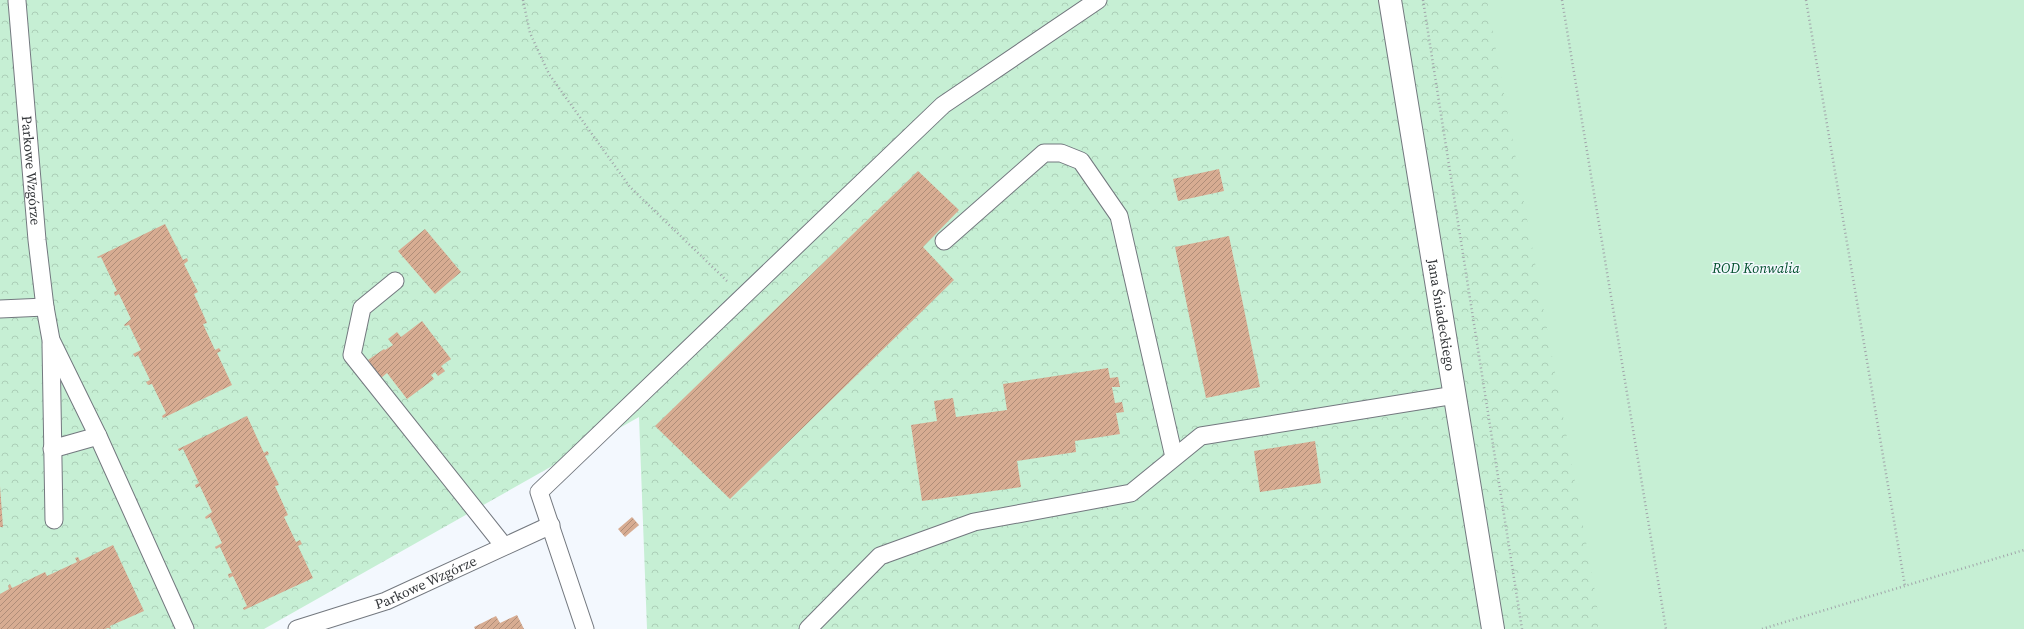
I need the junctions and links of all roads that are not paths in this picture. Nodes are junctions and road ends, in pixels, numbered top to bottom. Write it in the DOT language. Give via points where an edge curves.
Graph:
graph roads {
  1 [pos="1098,0"];
  2 [pos="1390,0"];
  3 [pos="17,1"];
  4 [pos="944,241"];
  5 [pos="395,281"];
  6 [pos="45,307"];
  7 [pos="0,309"];
  8 [pos="51,340"];
  9 [pos="1455,395"];
  10 [pos="98,436"];
  11 [pos="52,449"];
  12 [pos="1174,457"];
  13 [pos="54,520"];
  14 [pos="551,525"];
  15 [pos="504,546"];
  16 [pos="185,629"];
  17 [pos="297,629"];
  18 [pos="585,629"];
  19 [pos="808,629"];
  20 [pos="1493,629"];
  1 -- 14 [label="lane" via="943,105 539,492"];
  2 -- 9 [label="street, Jana Śniadeckiego"];
  3 -- 6 [label="lane, Parkowe Wzgórze"];
  4 -- 12 [label="lane" via="1044,154 1061,153 1081,161 1120,216"];
  5 -- 15 [label="lane" via="362,308 352,355"];
  6 -- 7 [label="lane"];
  6 -- 8 [label="lane, Parkowe Wzgórze"];
  8 -- 10 [label="lane, Parkowe Wzgórze"];
  8 -- 11 [label="lane, Parkowe Wzgórze"];
  9 -- 12 [label="lane" via="1201,436"];
  9 -- 20 [label="street, Jana Śniadeckiego"];
  10 -- 11 [label="lane"];
  10 -- 16 [label="lane, Parkowe Wzgórze"];
  11 -- 13 [label="lane, Parkowe Wzgórze"];
  12 -- 19 [label="lane" via="1131,493 974,522 880,556"];
  14 -- 15 [label="lane, Parkowe Wzgórze"];
  14 -- 18 [label="lane"];
  15 -- 17 [label="lane, Parkowe Wzgórze" via="386,601"];
}
